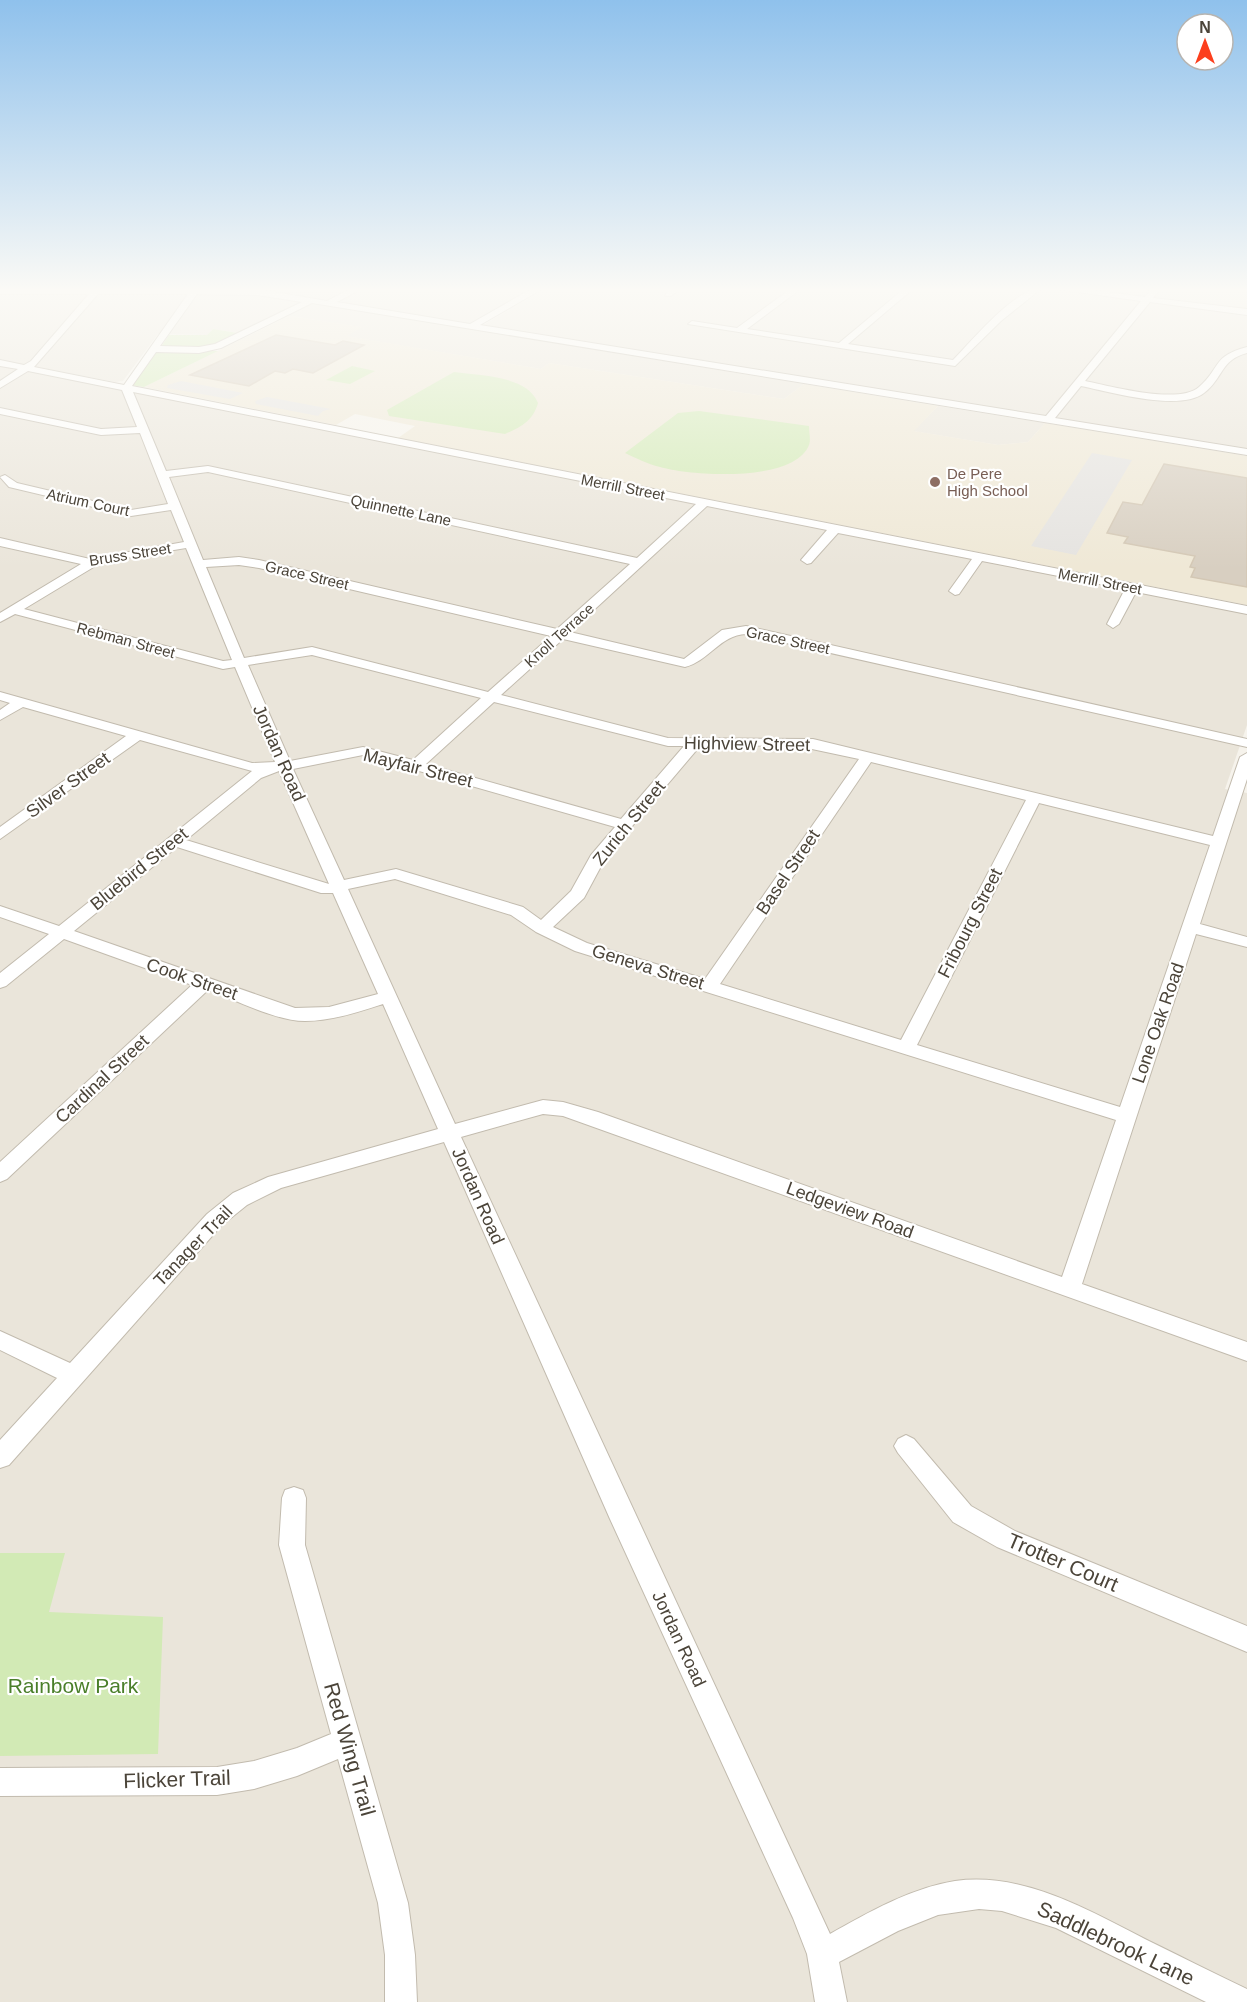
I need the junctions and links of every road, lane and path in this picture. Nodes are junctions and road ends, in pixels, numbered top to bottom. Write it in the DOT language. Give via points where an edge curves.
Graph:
graph roads {
  1 [pos="79,381"];
  2 [pos="135,381"];
  3 [pos="809,381"];
  4 [pos="1209,381"];
  5 [pos="1078,383"];
  6 [pos="128,394"];
  7 [pos="0,411"];
  8 [pos="1048,420"];
  9 [pos="143,430"];
  10 [pos="1247,452"];
  11 [pos="162,475"];
  12 [pos="5,478"];
  13 [pos="704,503"];
  14 [pos="175,506"];
  15 [pos="835,529"];
  16 [pos="0,542"];
  17 [pos="191,544"];
  18 [pos="979,557"];
  19 [pos="807,560"];
  20 [pos="639,562"];
  21 [pos="91,563"];
  22 [pos="199,564"];
  23 [pos="1132,587"];
  24 [pos="955,591"];
  25 [pos="13,610"];
  26 [pos="1247,610"];
  27 [pos="0,618"];
  28 [pos="1113,624"];
  29 [pos="559,635"];
  30 [pos="240,664"];
  31 [pos="0,696"];
  32 [pos="490,697"];
  33 [pos="21,702"];
  34 [pos="0,716"];
  35 [pos="136,736"];
  36 [pos="1247,743"];
  37 [pos="694,744"];
  38 [pos="867,756"];
  39 [pos="1247,757"];
  40 [pos="285,766"];
  41 [pos="415,766"];
  42 [pos="1034,798"];
  43 [pos="625,825"];
  44 [pos="0,834"];
  45 [pos="174,840"];
  46 [pos="1218,842"];
  47 [pos="339,887"];
  48 [pos="0,911"];
  49 [pos="1190,927"];
  50 [pos="542,928"];
  51 [pos="61,933"];
  52 [pos="1247,942"];
  53 [pos="0,982"];
  54 [pos="205,983"];
  55 [pos="709,987"];
  56 [pos="388,997"];
  57 [pos="906,1048"];
  58 [pos="1126,1116"];
  59 [pos="449,1132"];
  60 [pos="0,1174"];
  61 [pos="1069,1289"];
  62 [pos="0,1340"];
  63 [pos="1247,1352"];
  64 [pos="73,1375"];
  65 [pos="906,1446"];
  66 [pos="0,1457"];
  67 [pos="294,1498"];
  68 [pos="1247,1639"];
  69 [pos="347,1741"];
  70 [pos="0,1782"];
  71 [pos="822,1954"];
  72 [pos="401,2002"];
  73 [pos="831,2002"];
  74 [pos="1240,2002"];
  1 -- 6 [label="street, Merrill Street"];
  2 -- 6 [label="street"];
  3 -- 8 [label="street"];
  4 -- 5 [label="street" via="1192,396 1169,397"];
  5 -- 8 [label="street"];
  6 -- 9 [label="street, Jordan Road"];
  6 -- 13 [label="street, Merrill Street" via="163,396"];
  7 -- 9 [label="street" via="100,432"];
  8 -- 10 [label="street"];
  9 -- 11 [label="street, Jordan Road"];
  11 -- 14 [label="street, Jordan Road"];
  11 -- 20 [label="street, Quinnette Lane" via="208,468"];
  12 -- 14 [label="street, Atrium Court" via="13,485 131,513"];
  13 -- 15 [label="street, Merrill Street"];
  13 -- 20 [label="street, Knoll Terrace"];
  14 -- 17 [label="street, Jordan Road"];
  15 -- 18 [label="street, Merrill Street"];
  15 -- 19 [label="street"];
  16 -- 21 [label="street, Bruss Street"];
  17 -- 21 [label="street, Bruss Street"];
  17 -- 22 [label="street, Jordan Road"];
  18 -- 23 [label="street, Merrill Street"];
  18 -- 24 [label="street"];
  20 -- 29 [label="street, Knoll Terrace"];
  21 -- 25 [label="street"];
  22 -- 29 [label="street, Grace Street" via="259,564"];
  22 -- 30 [label="street, Jordan Road"];
  23 -- 26 [label="street, Merrill Street"];
  23 -- 28 [label="street"];
  25 -- 27 [label="street"];
  25 -- 30 [label="street, Rebman Street" via="223,665"];
  29 -- 32 [label="street, Knoll Terrace"];
  29 -- 36 [label="street, Grace Street" via="685,663 724,633 746,630"];
  30 -- 32 [label="street, Highview Street" via="312,651"];
  30 -- 40 [label="street, Jordan Road"];
  31 -- 33 [label="street, Mayfair Street"];
  32 -- 37 [label="street, Highview Street" via="668,742"];
  32 -- 41 [label="street, Knoll Terrace"];
  33 -- 34 [label="street"];
  33 -- 35 [label="street, Mayfair Street"];
  35 -- 40 [label="street, Mayfair Street" via="251,767"];
  35 -- 44 [label="street, Silver Street"];
  37 -- 38 [label="street, Highview Street" via="792,741"];
  37 -- 43 [label="street, Zurich Street"];
  38 -- 42 [label="street, Highview Street"];
  38 -- 55 [label="street, Basel Street"];
  39 -- 46 [label="street, Lone Oak Road"];
  40 -- 41 [label="street, Mayfair Street" via="363,751"];
  40 -- 45 [label="street, Bluebird Street" via="256,775"];
  40 -- 47 [label="street, Jordan Road"];
  41 -- 43 [label="street, Mayfair Street"];
  42 -- 46 [label="street, Highview Street"];
  42 -- 57 [label="street, Fribourg Street"];
  43 -- 50 [label="street, Zurich Street" via="599,855 578,894"];
  45 -- 47 [label="street, Geneva Street" via="327,888"];
  45 -- 51 [label="street, Bluebird Street"];
  46 -- 49 [label="street, Lone Oak Road"];
  47 -- 50 [label="street, Geneva Street" via="396,874 517,911"];
  47 -- 56 [label="street, Jordan Road"];
  48 -- 51 [label="street, Cook Street"];
  49 -- 52 [label="street"];
  49 -- 58 [label="street, Lone Oak Road"];
  50 -- 55 [label="street, Geneva Street" via="581,947"];
  51 -- 53 [label="street, Bluebird Street"];
  51 -- 54 [label="street, Cook Street"];
  54 -- 56 [label="street, Cook Street" via="304,1016"];
  54 -- 60 [label="street, Cardinal Street"];
  55 -- 57 [label="street, Geneva Street"];
  56 -- 59 [label="street, Jordan Road"];
  57 -- 58 [label="street, Geneva Street"];
  58 -- 61 [label="street, Lone Oak Road"];
  59 -- 61 [label="street, Ledgeview Road" via="543,1107 563,1109"];
  59 -- 64 [label="street, Tanager Trail" via="275,1182 240,1198 214,1220"];
  59 -- 71 [label="street, Jordan Road"];
  61 -- 63 [label="street, Ledgeview Road"];
  62 -- 64 [label="street"];
  64 -- 66 [label="street, Tanager Trail"];
  65 -- 68 [label="street, Trotter Court" via="962,1515 1006,1539"];
  67 -- 69 [label="street, Red Wing Trail" via="292,1545"];
  69 -- 70 [label="street, Flicker Trail" via="297,1762 217,1781"];
  69 -- 72 [label="street, Red Wing Trail" via="393,1903"];
  71 -- 73 [label="street, Jordan Road"];
  71 -- 74 [label="street, Saddlebrook Lane" via="921,1905 956,1896 998,1895 1062,1914"];
}
